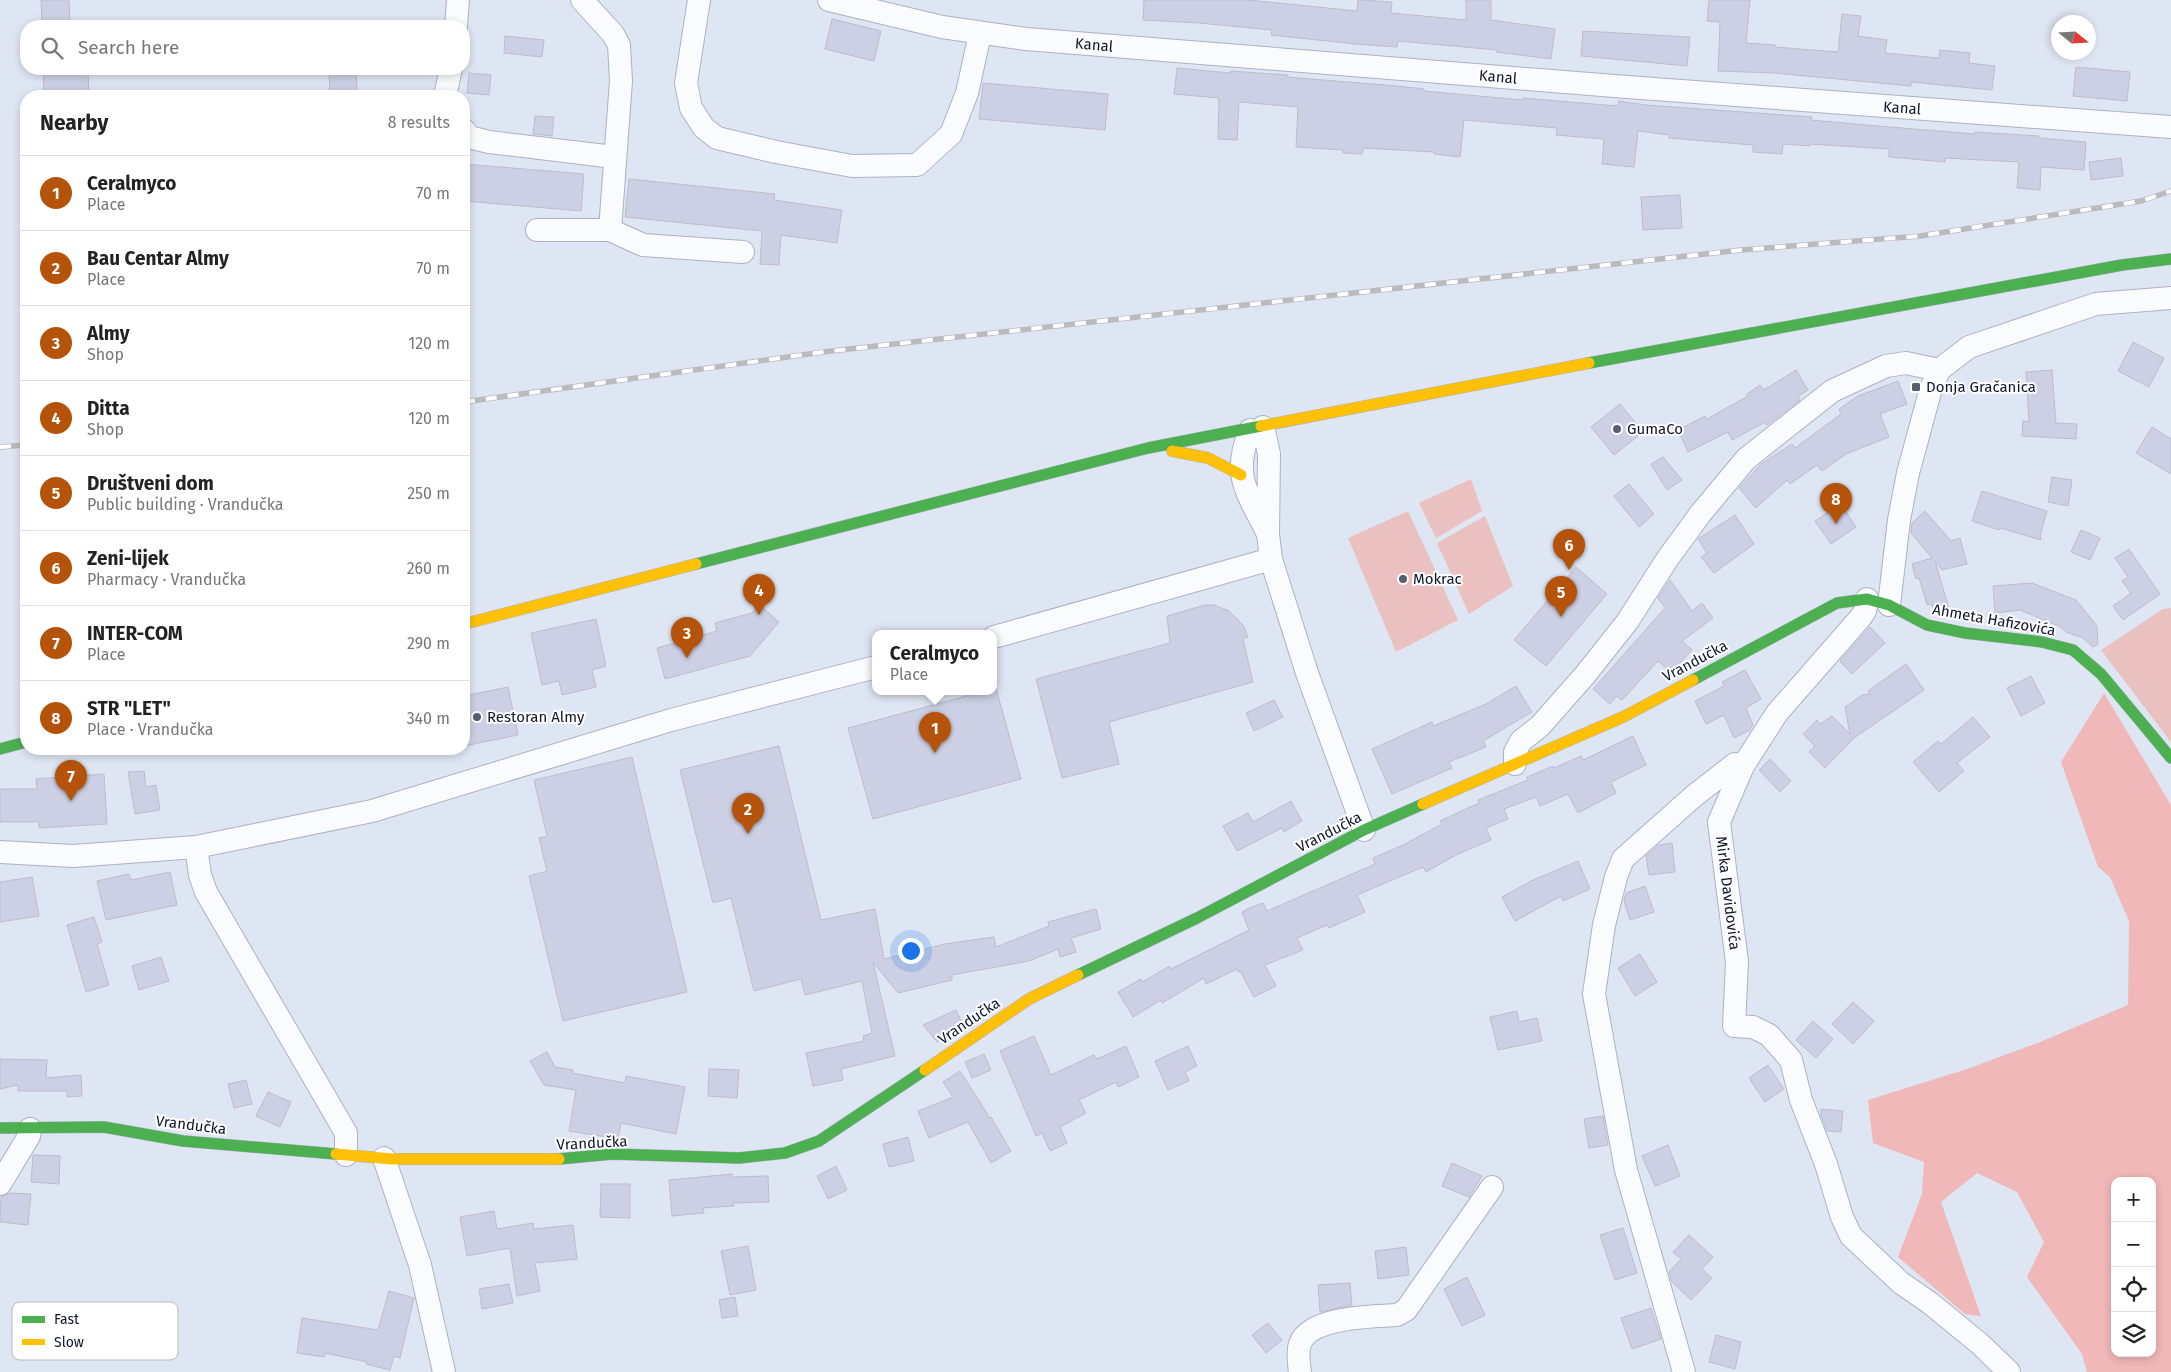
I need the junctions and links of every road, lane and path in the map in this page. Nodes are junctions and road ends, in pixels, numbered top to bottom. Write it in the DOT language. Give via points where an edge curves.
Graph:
graph roads {
  1 [pos="458,0"];
  2 [pos="582,0"];
  3 [pos="699,0"];
  4 [pos="829,0"];
  5 [pos="456,20"];
  6 [pos="980,34"];
  7 [pos="449,75"];
  8 [pos="459,75"];
  9 [pos="446,90"];
  10 [pos="458,90"];
  11 [pos="2171,128"];
  12 [pos="470,137"];
  13 [pos="614,157"];
  14 [pos="537,230"];
  15 [pos="610,230"];
  16 [pos="2171,250"];
  17 [pos="743,252"];
  18 [pos="2171,259"];
  19 [pos="2122,265"];
  20 [pos="2171,298"];
  21 [pos="1939,370"];
  22 [pos="1256,428"];
  23 [pos="1148,448"];
  24 [pos="1241,475"];
  25 [pos="1268,534"];
  26 [pos="1272,559"];
  27 [pos="1878,602"];
  28 [pos="470,622"];
  29 [pos="997,636"];
  30 [pos="872,668"];
  31 [pos="20,744"];
  32 [pos="0,749"];
  33 [pos="2171,758"];
  34 [pos="1515,764"];
  35 [pos="1744,766"];
  36 [pos="1364,830"];
  37 [pos="196,847"];
  38 [pos="0,852"];
  39 [pos="0,1128"];
  40 [pos="30,1129"];
  41 [pos="346,1155"];
  42 [pos="384,1158"];
  43 [pos="0,1184"];
  44 [pos="1492,1186"];
  45 [pos="444,1372"];
  46 [pos="1300,1372"];
  47 [pos="1684,1372"];
  48 [pos="2009,1372"];
  1 -- 5 [label="street"];
  2 -- 13 [label="street" via="619,45 621,81"];
  3 -- 6 [label="street" via="686,83 691,108 704,128 717,138 852,166 916,165 951,134 967,93"];
  4 -- 6 [label="street, Kanal"];
  6 -- 11 [label="street, Kanal"];
  7 -- 9 [label="street"];
  8 -- 10 [label="street"];
  12 -- 13 [label="street"];
  13 -- 15 [label="street"];
  14 -- 15 [label="street"];
  15 -- 17 [label="street" via="643,245"];
  16 -- 19 [label="street"];
  18 -- 19 [label="street"];
  19 -- 22 [label="street" via="1449,389"];
  20 -- 21 [label="street" via="2096,304 1968,347"];
  21 -- 27 [label="street" via="1908,473"];
  21 -- 34 [label="street" via="1906,363 1886,366 1850,382 1832,391 1746,459 1668,558 1627,622 1585,675 1540,726 1521,741 1515,752"];
  22 -- 23 [label="street"];
  22 -- 24 [label="street" via="1243,448"];
  22 -- 25 [label="street" via="1269,454"];
  23 -- 24 [label="street" via="1208,457"];
  23 -- 28 [label="street"];
  24 -- 25 [label="street"];
  25 -- 26 [label="street"];
  26 -- 29 [label="street"];
  26 -- 36 [label="street" via="1307,673"];
  27 -- 33 [label="street, Ahmeta Hafizovića" via="1927,626 2042,642 2073,650 2101,674"];
  27 -- 34 [label="street, Vrandučka" via="1836,603 1623,717"];
  27 -- 35 [label="street, Mirka Davidovića" via="1865,611 1777,713"];
  30 -- 37 [label="street" via="671,720 372,811"];
  31 -- 32 [label="street"];
  34 -- 36 [label="street, Vrandučka"];
  35 -- 47 [label="street" via="1735,764 1624,859 1604,925 1594,994 1626,1170"];
  35 -- 48 [label="street, Mirka Davidovića" via="1719,822 1737,962 1734,1026 1753,1027 1769,1035 1791,1060 1801,1100 1851,1236 1901,1283 1951,1320"];
  36 -- 42 [label="street, Vrandučka" via="1197,918 1028,999 819,1141 784,1153 730,1158 612,1154 547,1160"];
  37 -- 38 [label="street" via="73,856"];
  37 -- 41 [label="street" via="206,892 346,1132"];
  39 -- 40 [label="street, Vrandučka"];
  40 -- 41 [label="street, Vrandučka" via="104,1127 183,1141"];
  40 -- 43 [label="street"];
  41 -- 42 [label="street, Vrandučka"];
  42 -- 45 [label="street" via="420,1265"];
  44 -- 46 [label="street" via="1406,1310 1397,1314 1330,1322 1311,1330 1300,1345"];
}
